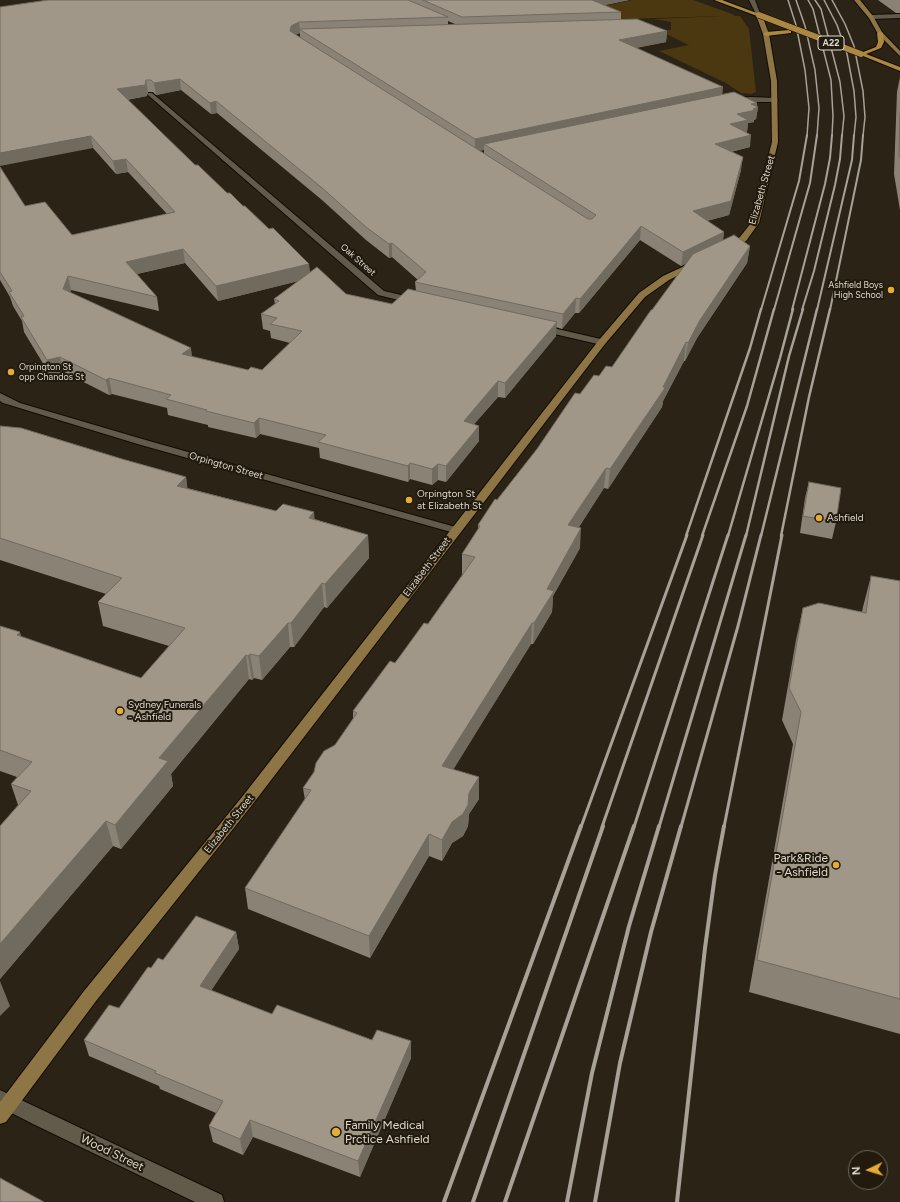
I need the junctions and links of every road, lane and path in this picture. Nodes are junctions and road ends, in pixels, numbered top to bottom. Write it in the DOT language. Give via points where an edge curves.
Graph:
graph roads {
  1 [pos="717,0"];
  2 [pos="752,0"];
  3 [pos="857,0"];
  4 [pos="759,15"];
  5 [pos="900,16"];
  6 [pos="871,17"];
  7 [pos="802,31"];
  8 [pos="880,33"];
  9 [pos="766,34"];
  10 [pos="861,54"];
  11 [pos="900,54"];
  12 [pos="900,69"];
  13 [pos="150,94"];
  14 [pos="775,100"];
  15 [pos="727,101"];
  16 [pos="721,252"];
  17 [pos="702,261"];
  18 [pos="426,303"];
  19 [pos="533,327"];
  20 [pos="602,342"];
  21 [pos="0,396"];
  22 [pos="455,530"];
  23 [pos="4,1105"];
  24 [pos="215,1202"];
  1 -- 4 [label="highway, A22"];
  2 -- 4 [label="street"];
  3 -- 6 [label="main road"];
  4 -- 7 [label="highway, A22, bridge"];
  4 -- 9 [label="main road, Elizabeth Street"];
  5 -- 6 [label="street"];
  6 -- 8 [label="main road"];
  7 -- 9 [label="highway, bridge"];
  7 -- 10 [label="highway, A22, bridge"];
  8 -- 10 [label="highway" via="881,42 878,48"];
  8 -- 11 [label="main road"];
  9 -- 14 [label="main road, Elizabeth Street"];
  10 -- 12 [label="highway, A22"];
  13 -- 18 [label="street, Oak Street" via="381,293"];
  14 -- 15 [label="street"];
  14 -- 16 [label="main road, Elizabeth Street" via="775,142 754,223 743,239"];
  17 -- 20 [label="main road, Elizabeth Street" via="666,278 642,295"];
  19 -- 20 [label="street"];
  20 -- 22 [label="main road, Elizabeth Street"];
  21 -- 22 [label="street, Orpington Street" via="17,405 138,441"];
  22 -- 23 [label="main road, Elizabeth Street" via="247,801"];
  23 -- 24 [label="street, Wood Street" via="39,1118"];
}
